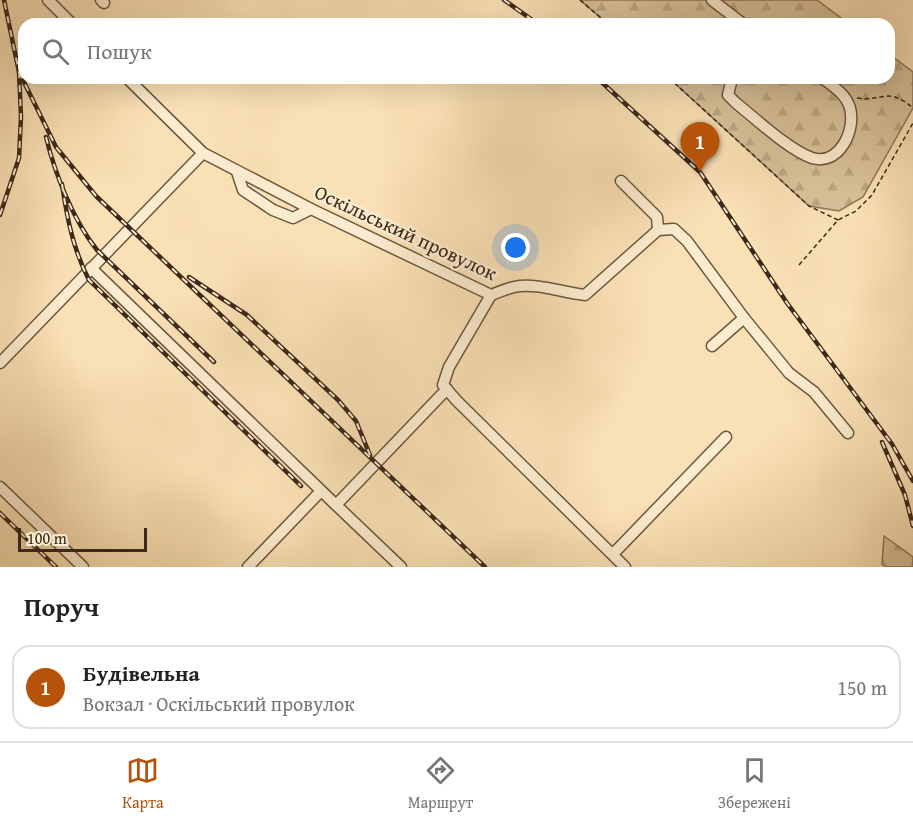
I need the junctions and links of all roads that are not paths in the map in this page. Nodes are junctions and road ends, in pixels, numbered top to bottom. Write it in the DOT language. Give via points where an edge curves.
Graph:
graph roads {
  1 [pos="48,0"];
  2 [pos="712,0"];
  3 [pos="66,18"];
  4 [pos="735,18"];
  5 [pos="133,84"];
  6 [pos="731,84"];
  7 [pos="830,84"];
  8 [pos="202,153"];
  9 [pos="237,172"];
  10 [pos="621,181"];
  11 [pos="310,209"];
  12 [pos="658,230"];
  13 [pos="91,268"];
  14 [pos="491,295"];
  15 [pos="744,318"];
  16 [pos="712,345"];
  17 [pos="0,363"];
  18 [pos="447,389"];
  19 [pos="848,433"];
  20 [pos="726,437"];
  21 [pos="0,487"];
  22 [pos="321,491"];
  23 [pos="336,505"];
  24 [pos="613,554"];
  25 [pos="83,567"];
  26 [pos="248,567"];
  27 [pos="401,567"];
  28 [pos="625,567"];
  1 -- 3 [label="street"];
  2 -- 4 [label="street"];
  5 -- 8 [label="street, Оскільський провулок"];
  6 -- 7 [label="street" via="728,95 736,103 814,159 833,157 841,149 851,120 844,96"];
  8 -- 9 [label="street, Оскільський провулок"];
  8 -- 13 [label="street"];
  9 -- 11 [label="street, Оскільський провулок"];
  9 -- 11 [label="street" via="243,190 273,210 293,218"];
  10 -- 12 [label="street" via="657,217"];
  11 -- 14 [label="street, Оскільський провулок"];
  12 -- 14 [label="street, Оскільський провулок" via="585,295 516,286"];
  12 -- 15 [label="street" via="674,229 687,241"];
  13 -- 17 [label="street"];
  13 -- 22 [label="street"];
  14 -- 18 [label="street" via="448,368 443,385"];
  15 -- 16 [label="street"];
  15 -- 19 [label="street" via="789,373 814,392"];
  18 -- 23 [label="street"];
  18 -- 24 [label="street"];
  20 -- 24 [label="street"];
  21 -- 25 [label="street"];
  22 -- 23 [label="street"];
  22 -- 26 [label="street"];
  23 -- 27 [label="street"];
  24 -- 28 [label="street"];
}
